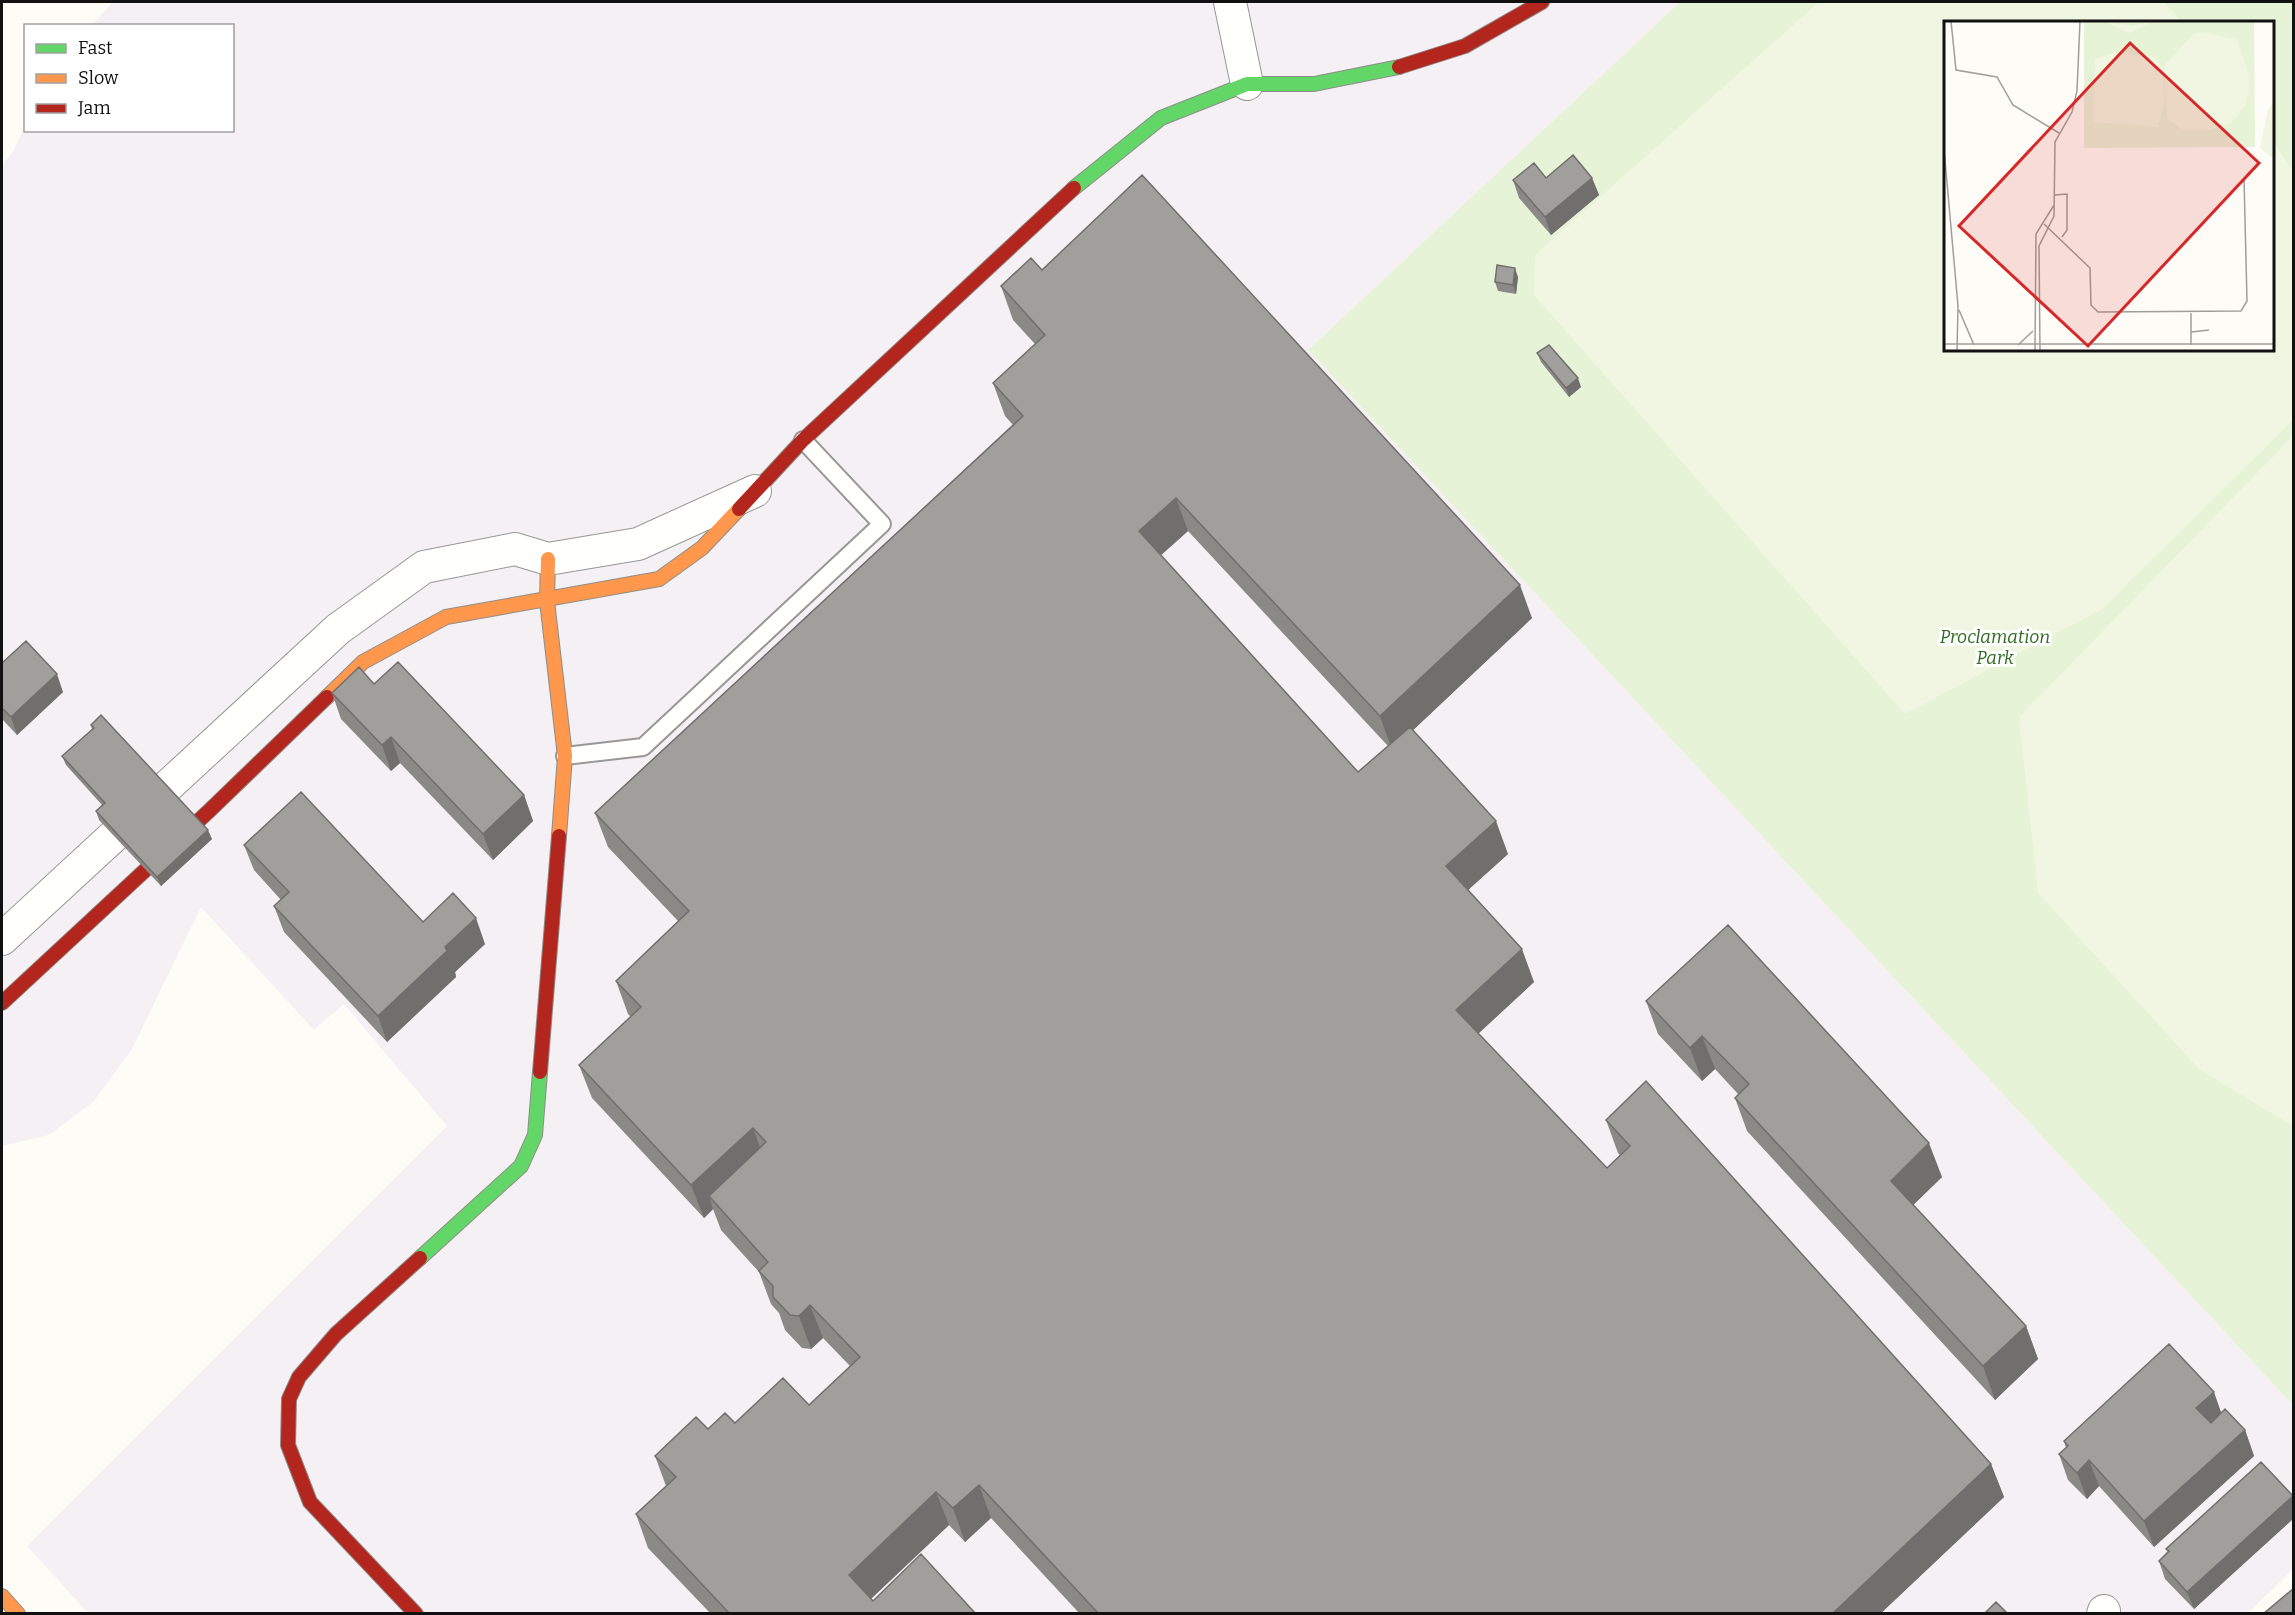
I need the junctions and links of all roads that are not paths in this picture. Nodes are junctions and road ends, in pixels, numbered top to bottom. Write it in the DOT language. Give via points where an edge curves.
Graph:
graph roads {
  1 [pos="1230,2"];
  2 [pos="1542,2"];
  3 [pos="1247,84"];
  4 [pos="803,440"];
  5 [pos="756,491"];
  6 [pos="548,559"];
  7 [pos="547,601"];
  8 [pos="565,756"];
  9 [pos="2,939"];
  10 [pos="2,1003"];
  11 [pos="2,1596"];
  12 [pos="18,1614"];
  13 [pos="416,1614"];
  1 -- 3 [label="street"];
  2 -- 3 [label="street" via="1465,46 1382,72 1314,84"];
  3 -- 4 [label="street" via="1161,118 1092,171"];
  4 -- 5 [label="street"];
  4 -- 8 [label="lane" via="882,524 643,747"];
  5 -- 6 [label="street" via="638,544"];
  5 -- 7 [label="street" via="702,548 659,579"];
  6 -- 7 [label="street"];
  6 -- 9 [label="street" via="515,549 424,567 338,629"];
  7 -- 8 [label="street"];
  7 -- 10 [label="street" via="446,617 363,662"];
  8 -- 13 [label="street" via="535,1135 521,1166 336,1334 299,1377 289,1400 288,1445 310,1502"];
  11 -- 12 [label="street"];
}
